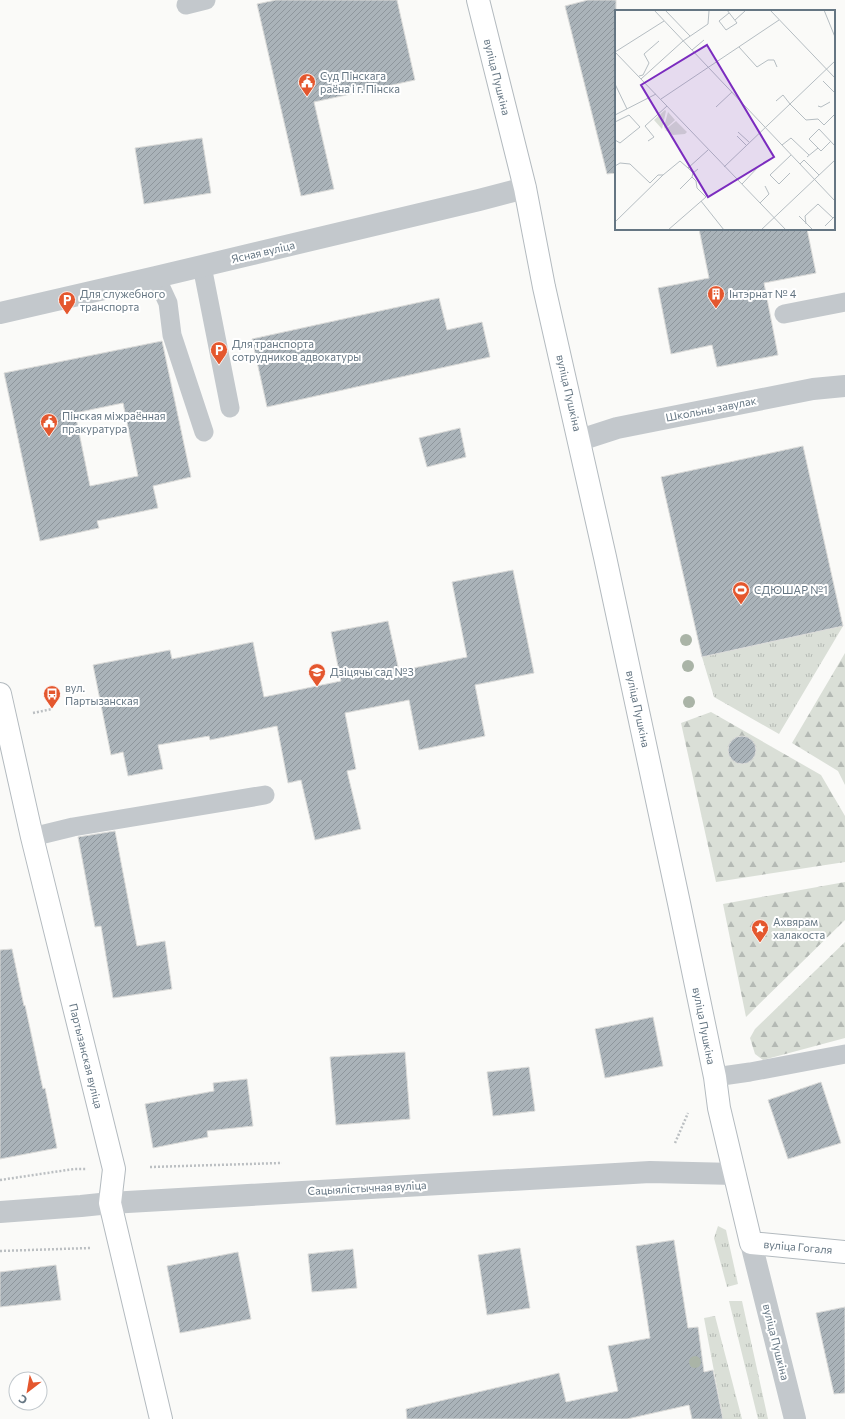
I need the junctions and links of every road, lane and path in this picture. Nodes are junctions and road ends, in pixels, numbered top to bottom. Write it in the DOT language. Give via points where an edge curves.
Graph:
graph roads {
  1 [pos="206,0"];
  2 [pos="478,0"];
  3 [pos="186,5"];
  4 [pos="525,188"];
  5 [pos="202,266"];
  6 [pos="156,277"];
  7 [pos="845,302"];
  8 [pos="0,313"];
  9 [pos="784,314"];
  10 [pos="845,386"];
  11 [pos="230,408"];
  12 [pos="204,432"];
  13 [pos="580,440"];
  14 [pos="0,694"];
  15 [pos="265,795"];
  16 [pos="32,837"];
  17 [pos="845,1054"];
  18 [pos="715,1077"];
  19 [pos="114,1169"];
  20 [pos="735,1174"];
  21 [pos="0,1180"];
  22 [pos="110,1203"];
  23 [pos="0,1212"];
  24 [pos="751,1243"];
  25 [pos="90,1248"];
  26 [pos="0,1252"];
  27 [pos="845,1252"];
  28 [pos="161,1419"];
  29 [pos="795,1419"];
  1 -- 3 [label="lane"];
  2 -- 4 [label="street, вуліца Пушкіна"];
  4 -- 5 [label="street, Ясная вуліца"];
  4 -- 13 [label="street, вуліца Пушкіна" via="544,287"];
  5 -- 6 [label="street, Ясная вуліца"];
  5 -- 11 [label="lane"];
  6 -- 8 [label="street, Ясная вуліца"];
  6 -- 12 [label="lane" via="168,303 172,335"];
  7 -- 9 [label="lane"];
  10 -- 13 [label="street, Школьны завулак" via="814,389 617,428"];
  13 -- 18 [label="street, вуліца Пушкіна"];
  14 -- 16 [label="street, Партызанская вуліца"];
  15 -- 16 [label="lane" via="72,827"];
  16 -- 19 [label="street, Партызанская вуліца"];
  17 -- 18 [label="lane"];
  18 -- 20 [label="street, вуліца Пушкіна" via="719,1108"];
  19 -- 21 [label="path" via="74,1169"];
  19 -- 22 [label="street, Партызанская вуліца"];
  20 -- 22 [label="street, Сацыялістычная вуліца" via="650,1172"];
  20 -- 24 [label="street, вуліца Пушкіна"];
  22 -- 23 [label="street, Сацыялістычная вуліца"];
  22 -- 28 [label="street, Партызанская вуліца"];
  24 -- 27 [label="street, вуліца Гогаля"];
  24 -- 29 [label="street, вуліца Пушкіна"];
  25 -- 26 [label="path"];
}
